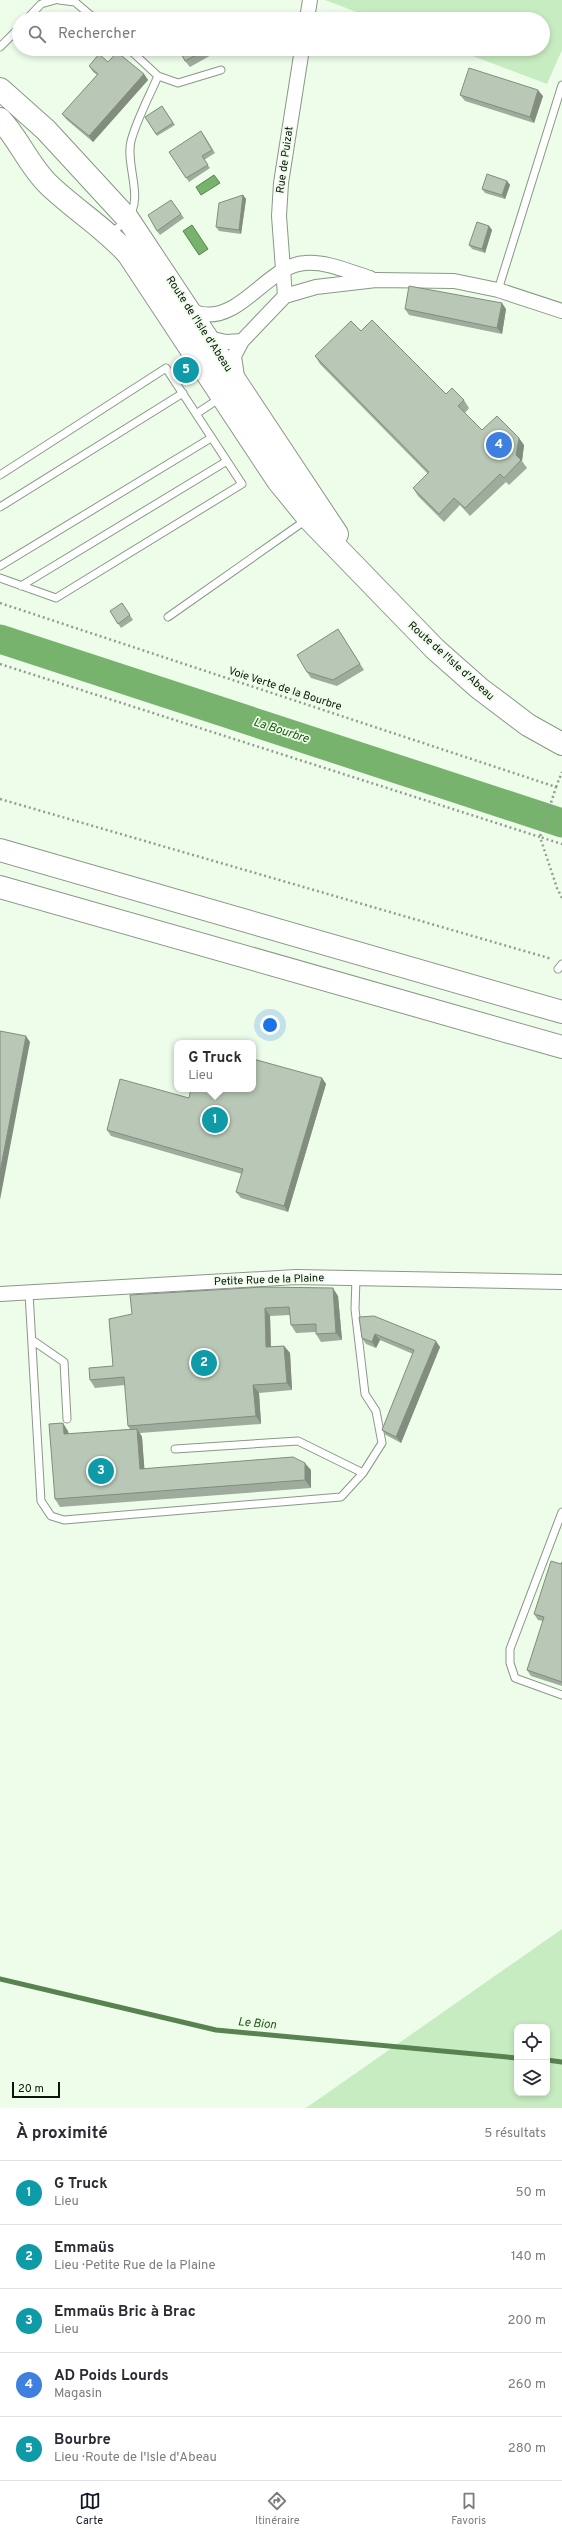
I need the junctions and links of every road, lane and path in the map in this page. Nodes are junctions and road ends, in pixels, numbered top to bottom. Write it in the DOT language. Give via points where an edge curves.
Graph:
graph roads {
  1 [pos="55,0"];
  2 [pos="59,0"];
  3 [pos="310,0"];
  4 [pos="34,12"];
  5 [pos="87,12"];
  6 [pos="308,12"];
  7 [pos="12,35"];
  8 [pos="0,47"];
  9 [pos="137,56"];
  10 [pos="301,56"];
  11 [pos="221,70"];
  12 [pos="158,76"];
  13 [pos="562,85"];
  14 [pos="0,89"];
  15 [pos="0,119"];
  16 [pos="128,219"];
  17 [pos="110,234"];
  18 [pos="283,271"];
  19 [pos="376,280"];
  20 [pos="498,290"];
  21 [pos="285,296"];
  22 [pos="188,308"];
  23 [pos="164,310"];
  24 [pos="562,311"];
  25 [pos="222,312"];
  26 [pos="208,338"];
  27 [pos="242,341"];
  28 [pos="210,378"];
  29 [pos="230,391"];
  30 [pos="183,393"];
  31 [pos="196,414"];
  32 [pos="211,438"];
  33 [pos="227,461"];
  34 [pos="0,475"];
  35 [pos="0,507"];
  36 [pos="314,514"];
  37 [pos="0,566"];
  38 [pos="0,578"];
  39 [pos="21,586"];
  40 [pos="0,603"];
  41 [pos="168,617"];
  42 [pos="0,664"];
  43 [pos="562,744"];
  44 [pos="562,772"];
  45 [pos="556,788"];
  46 [pos="0,799"];
  47 [pos="540,837"];
  48 [pos="562,844"];
  49 [pos="0,850"];
  50 [pos="0,887"];
  51 [pos="562,898"];
  52 [pos="554,960"];
  53 [pos="562,1012"];
  54 [pos="562,1047"];
  55 [pos="356,1278"];
  56 [pos="562,1282"];
  57 [pos="29,1292"];
  58 [pos="0,1294"];
  59 [pos="32,1340"];
  60 [pos="67,1419"];
  61 [pos="175,1449"];
  62 [pos="363,1473"];
  63 [pos="562,1512"];
  64 [pos="562,1695"];
  1 -- 4 [label="lane" via="41,4"];
  2 -- 5 [label="lane" via="76,2"];
  3 -- 6 [label="street"];
  7 -- 8 [label="lane"];
  9 -- 12 [label="lane"];
  10 -- 18 [label="street, Rue de Puizat" via="281,183 279,216"];
  11 -- 12 [label="lane" via="178,83"];
  12 -- 16 [label="lane" via="131,142 130,167 134,194 133,208"];
  13 -- 20 [label="lane"];
  14 -- 16 [label="main road, Route de l'Isle d'Abeau" via="46,130"];
  15 -- 17 [label="main road, Route de l'Isle d'Abeau" via="30,164 49,185"];
  16 -- 17 [label="lane"];
  16 -- 22 [label="main road, Route de l'Isle d'Abeau"];
  17 -- 23 [label="main road, Route de l'Isle d'Abeau" via="128,254"];
  18 -- 19 [label="street" via="304,263 322,264"];
  18 -- 21 [label="street, Rue de Puizat"];
  18 -- 25 [label="street" via="238,304"];
  19 -- 20 [label="street" via="454,280"];
  19 -- 21 [label="street" via="316,288"];
  20 -- 24 [label="street"];
  21 -- 27 [label="street"];
  22 -- 25 [label="street" via="203,314"];
  22 -- 26 [label="main road, Route de l'Isle d'Abeau"];
  23 -- 26 [label="street" via="188,329"];
  23 -- 28 [label="main road, Route de l'Isle d'Abeau"];
  25 -- 26 [label="street" via="211,324"];
  26 -- 27 [label="street" via="226,342"];
  26 -- 28 [label="street"];
  26 -- 29 [label="main road, Route de l'Isle d'Abeau"];
  27 -- 29 [label="street" via="234,356"];
  28 -- 29 [label="main road, Route de l'Isle d'Abeau"];
  29 -- 31 [label="lane"];
  29 -- 36 [label="main road, Route de l'Isle d'Abeau"];
  30 -- 31 [label="lane"];
  30 -- 34 [label="lane" via="166,368"];
  30 -- 35 [label="lane"];
  31 -- 32 [label="lane"];
  32 -- 33 [label="lane"];
  32 -- 37 [label="lane"];
  33 -- 39 [label="lane"];
  33 -- 39 [label="lane" via="242,484 56,598"];
  36 -- 41 [label="lane"];
  36 -- 43 [label="main road, Route de l'Isle d'Abeau" via="368,582 435,649 479,688 528,725"];
  38 -- 39 [label="lane"];
  40 -- 45 [label="path, Voie Verte de la Bourbre"];
  42 -- 47 [label="path"];
  44 -- 45 [label="path"];
  45 -- 47 [label="path"];
  46 -- 52 [label="path"];
  47 -- 48 [label="path"];
  47 -- 51 [label="path"];
  49 -- 53 [label="main road"];
  50 -- 54 [label="main road"];
  55 -- 56 [label="street, Petite Rue de la Plaine"];
  55 -- 57 [label="street, Petite Rue de la Plaine" via="296,1276"];
  55 -- 62 [label="lane" via="356,1309 365,1394 376,1411 382,1443"];
  57 -- 58 [label="street, Petite Rue de la Plaine"];
  57 -- 59 [label="lane"];
  59 -- 60 [label="lane" via="64,1362"];
  59 -- 62 [label="lane" via="41,1501 51,1516 64,1520 341,1497"];
  61 -- 62 [label="lane" via="298,1441"];
  63 -- 64 [label="lane" via="516,1632 510,1650 510,1663 515,1678"];
}
